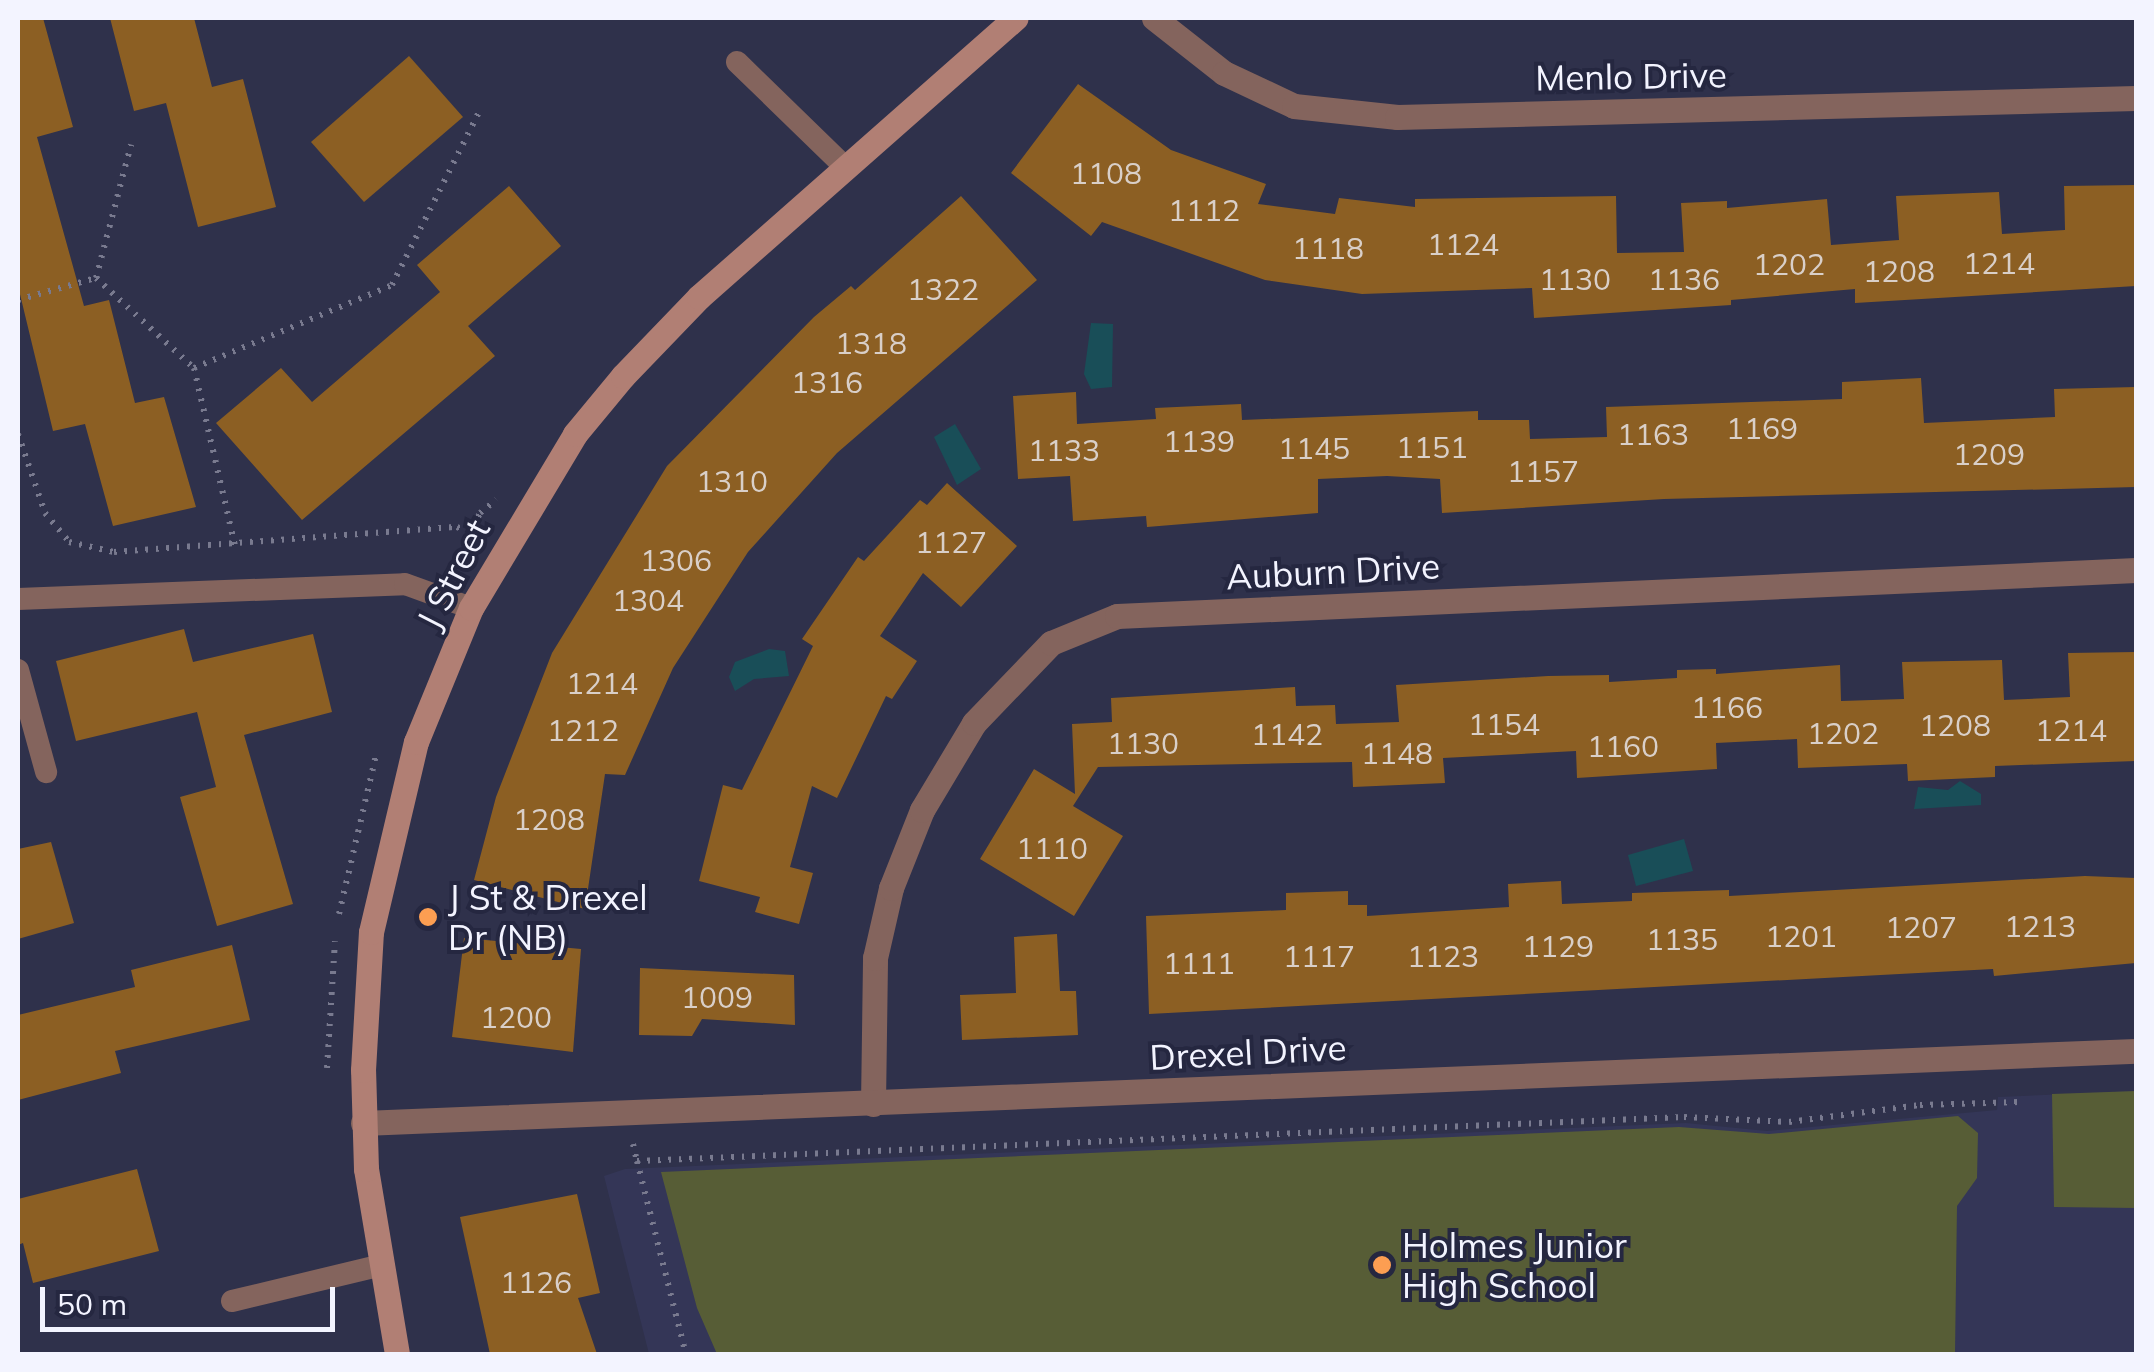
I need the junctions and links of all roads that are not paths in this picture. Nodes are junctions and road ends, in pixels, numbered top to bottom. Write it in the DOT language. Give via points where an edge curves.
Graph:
graph roads {
  1 [pos="1016,18"];
  2 [pos="1154,18"];
  3 [pos="737,62"];
  4 [pos="2136,98"];
  5 [pos="844,166"];
  6 [pos="2136,570"];
  7 [pos="18,599"];
  8 [pos="471,608"];
  9 [pos="18,670"];
  10 [pos="46,772"];
  11 [pos="2136,1051"];
  12 [pos="874,1104"];
  13 [pos="363,1123"];
  14 [pos="378,1266"];
  15 [pos="232,1301"];
  16 [pos="398,1354"];
  1 -- 5 [label="street, J Street"];
  2 -- 4 [label="street, Menlo Drive" via="1224,73 1294,106 1397,117"];
  3 -- 5 [label="lane"];
  5 -- 8 [label="street, J Street" via="699,298 574,434"];
  6 -- 12 [label="street, Auburn Drive" via="1117,616 1051,643 974,723 922,810 891,888 875,958"];
  7 -- 8 [label="lane" via="405,584"];
  8 -- 13 [label="street, J Street" via="416,742 383,867 364,1003"];
  9 -- 10 [label="lane"];
  11 -- 12 [label="street, Drexel Drive"];
  12 -- 13 [label="street, Drexel Drive"];
  13 -- 14 [label="street, J Street"];
  14 -- 15 [label="lane"];
  14 -- 16 [label="street, J Street"];
}
